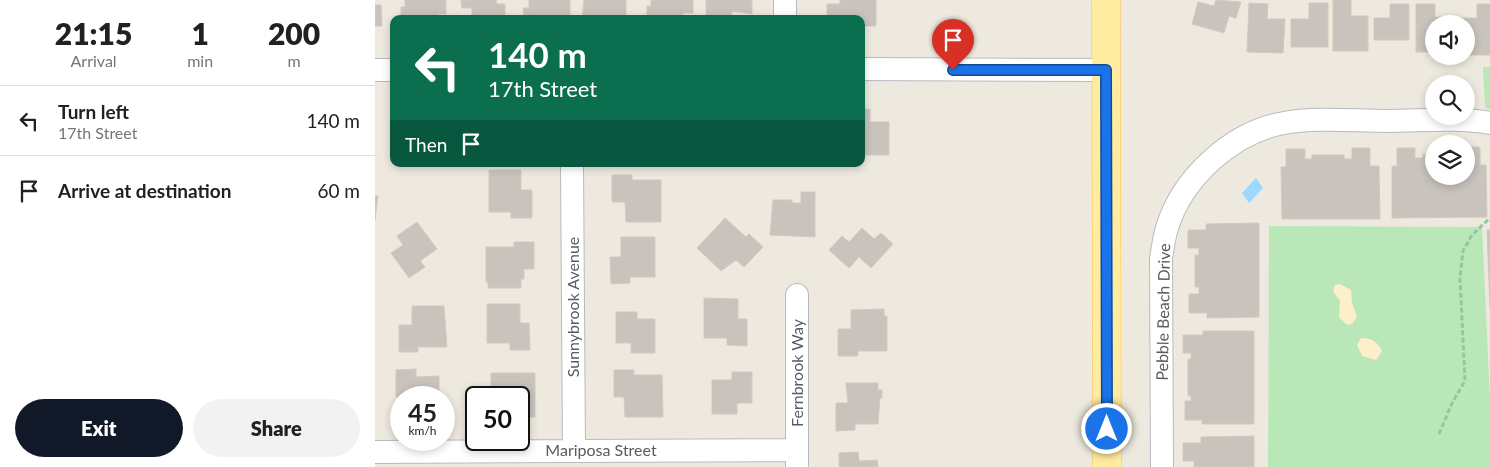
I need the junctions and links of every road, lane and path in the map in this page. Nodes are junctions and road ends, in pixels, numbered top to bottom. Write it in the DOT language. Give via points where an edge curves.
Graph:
graph roads {
  1 [pos="785,0"];
  2 [pos="1106,0"];
  3 [pos="785,15"];
  4 [pos="865,69"];
  5 [pos="375,70"];
  6 [pos="390,70"];
  7 [pos="1106,70"];
  8 [pos="1490,122"];
  9 [pos="572,167"];
  10 [pos="1490,218"];
  11 [pos="797,296"];
  12 [pos="1439,434"];
  13 [pos="574,450"];
  14 [pos="375,452"];
  15 [pos="797,458"];
  16 [pos="401,459"];
  17 [pos="1107,467"];
  18 [pos="1162,467"];
  1 -- 3 [label="street"];
  2 -- 7 [label="main road"];
  4 -- 7 [label="street"];
  5 -- 6 [label="street"];
  7 -- 17 [label="main road"];
  8 -- 18 [label="street, Pebble Beach Drive" via="1283,123 1248,136 1222,152 1197,175 1176,205 1166,228 1161,258"];
  9 -- 13 [label="street, Sunnybrook Avenue"];
  10 -- 12 [label="path" via="1472,235 1463,251 1460,278 1465,381"];
  11 -- 15 [label="street, Fernbrook Way"];
  13 -- 15 [label="street, Mariposa Street"];
  13 -- 16 [label="street, Mariposa Street"];
  14 -- 16 [label="street, Mariposa Street"];
}
